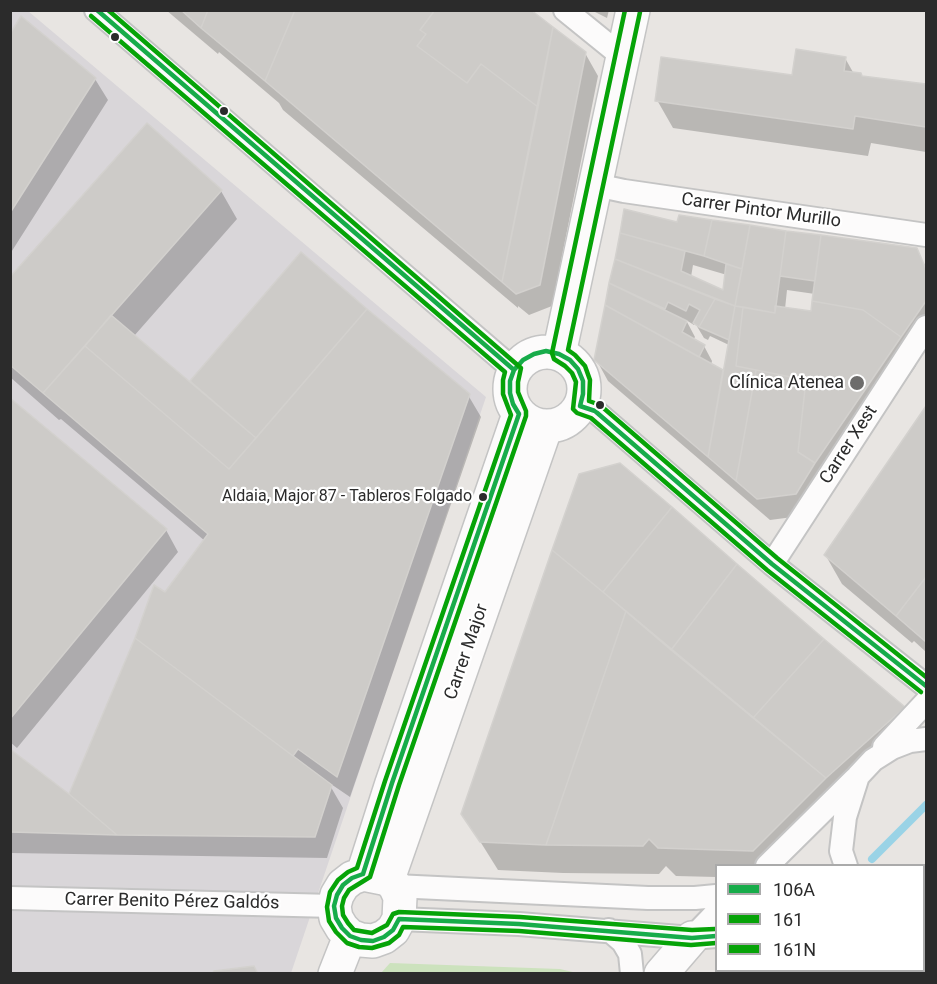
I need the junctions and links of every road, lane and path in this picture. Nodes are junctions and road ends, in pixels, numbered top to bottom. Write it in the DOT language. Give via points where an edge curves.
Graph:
graph roads {
  1 [pos="96,10"];
  2 [pos="565,10"];
  3 [pos="633,10"];
  4 [pos="623,57"];
  5 [pos="596,185"];
  6 [pos="927,235"];
  7 [pos="927,327"];
  8 [pos="559,354"];
  9 [pos="514,370"];
  10 [pos="580,406"];
  11 [pos="532,420"];
  12 [pos="772,564"];
  13 [pos="927,686"];
  14 [pos="927,702"];
  15 [pos="927,739"];
  16 [pos="873,760"];
  17 [pos="858,776"];
  18 [pos="769,864"];
  19 [pos="845,864"];
  20 [pos="382,880"];
  21 [pos="715,896"];
  22 [pos="10,898"];
  23 [pos="334,906"];
  24 [pos="715,917"];
  25 [pos="399,920"];
  26 [pos="609,930"];
  27 [pos="350,936"];
  28 [pos="704,937"];
  29 [pos="335,974"];
  30 [pos="632,974"];
  31 [pos="661,974"];
  1 -- 9 [label="street"];
  2 -- 4 [label="street"];
  3 -- 4 [label="street"];
  4 -- 5 [label="street"];
  5 -- 6 [label="street, Carrer Pintor Murillo"];
  5 -- 8 [label="street"];
  7 -- 12 [label="street, Carrer Xest"];
  8 -- 9 [label="street" via="534,354"];
  8 -- 10 [label="street" via="578,369 583,381"];
  9 -- 11 [label="street" via="510,381 513,404"];
  10 -- 11 [label="street" via="563,422"];
  10 -- 12 [label="street" via="595,411"];
  11 -- 20 [label="street, Carrer Major" via="392,783"];
  12 -- 13 [label="street"];
  14 -- 16 [label="street"];
  15 -- 16 [label="street" via="910,741"];
  16 -- 17 [label="street"];
  17 -- 18 [label="street"];
  17 -- 19 [label="street" via="845,817 841,851"];
  20 -- 21 [label="street" via="648,898"];
  20 -- 23 [label="street" via="352,878 343,885"];
  20 -- 25 [label="street" via="400,897"];
  22 -- 23 [label="street, Carrer Benito Pérez Galdós"];
  23 -- 27 [label="street" via="336,918"];
  24 -- 28 [label="street"];
  25 -- 26 [label="street"];
  25 -- 27 [label="street" via="393,930 373,941"];
  26 -- 28 [label="street"];
  26 -- 30 [label="street" via="630,954"];
  27 -- 29 [label="street"];
  28 -- 31 [label="street"];
}
